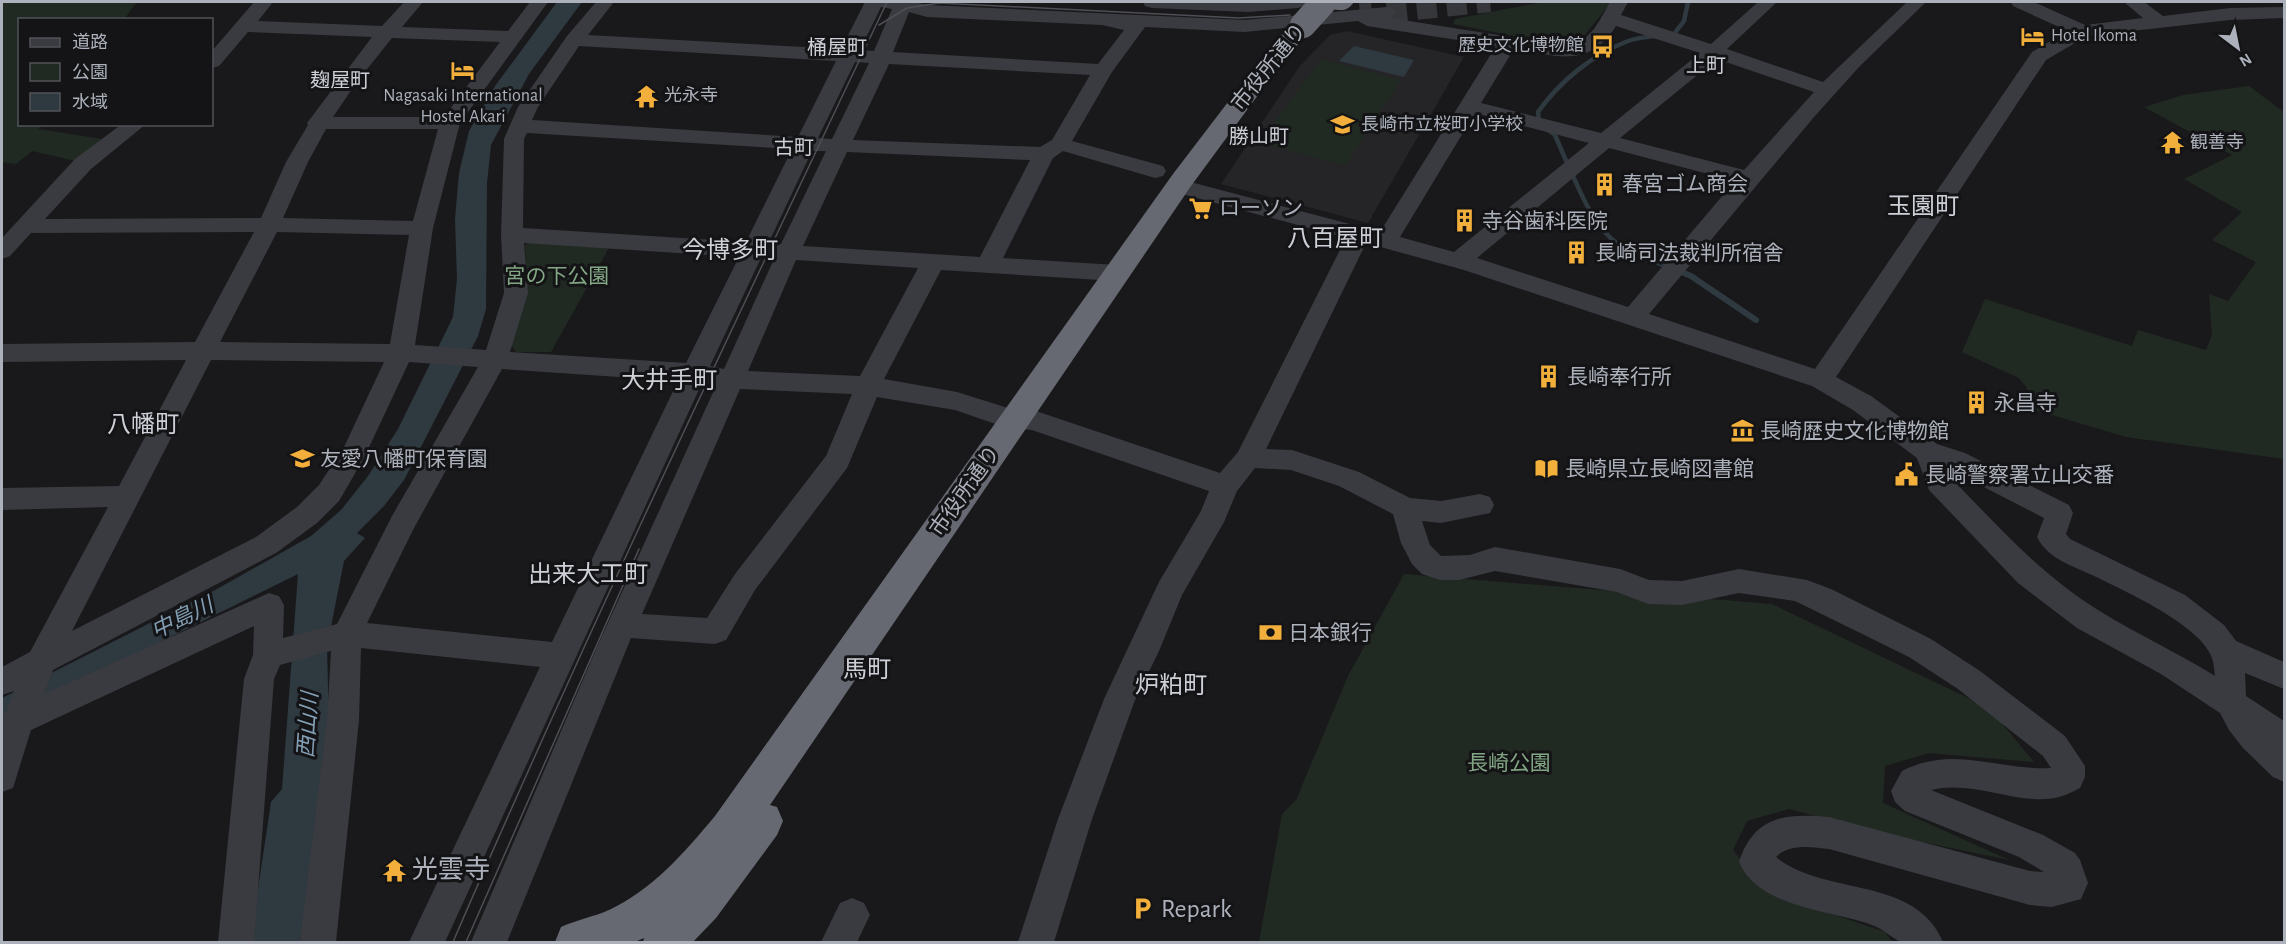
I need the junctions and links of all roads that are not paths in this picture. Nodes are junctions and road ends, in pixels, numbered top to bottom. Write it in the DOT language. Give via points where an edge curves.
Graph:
graph roads {
  1 [pos="264,2"];
  2 [pos="414,2"];
  3 [pos="539,2"];
  4 [pos="605,2"];
  5 [pos="867,2"];
  6 [pos="905,2"];
  7 [pos="1020,2"];
  8 [pos="1140,2"];
  9 [pos="1152,2"];
  10 [pos="1620,2"];
  11 [pos="1768,2"];
  12 [pos="1917,2"];
  13 [pos="2020,2"];
  14 [pos="2133,2"];
  15 [pos="1226,4"];
  16 [pos="1097,12"];
  17 [pos="1322,12"];
  18 [pos="2284,12"];
  19 [pos="1387,13"];
  20 [pos="1610,18"];
  21 [pos="2158,21"];
  22 [pos="244,26"];
  23 [pos="1136,27"];
  24 [pos="387,30"];
  25 [pos="2082,31"];
  26 [pos="512,37"];
  27 [pos="574,40"];
  28 [pos="1508,43"];
  29 [pos="1714,51"];
  30 [pos="849,55"];
  31 [pos="881,59"];
  32 [pos="213,61"];
  33 [pos="1103,70"];
  34 [pos="1827,90"];
  35 [pos="1470,106"];
  36 [pos="316,123"];
  37 [pos="450,123"];
  38 [pos="133,126"];
  39 [pos="521,126"];
  40 [pos="1604,141"];
  41 [pos="805,144"];
  42 [pos="840,145"];
  43 [pos="1052,149"];
  44 [pos="1749,178"];
  45 [pos="1176,182"];
  46 [pos="268,225"];
  47 [pos="23,226"];
  48 [pos="422,228"];
  49 [pos="512,235"];
  50 [pos="1372,237"];
  51 [pos="753,248"];
  52 [pos="2,251"];
  53 [pos="788,253"];
  54 [pos="934,260"];
  55 [pos="1459,260"];
  56 [pos="988,264"];
  57 [pos="1117,273"];
  58 [pos="1632,318"];
  59 [pos="202,351"];
  60 [pos="2,353"];
  61 [pos="401,353"];
  62 [pos="496,358"];
  63 [pos="694,373"];
  64 [pos="731,379"];
  65 [pos="1821,380"];
  66 [pos="868,386"];
  67 [pos="1024,420"];
  68 [pos="1928,452"];
  69 [pos="1248,458"];
  70 [pos="1225,486"];
  71 [pos="129,496"];
  72 [pos="2,499"];
  73 [pos="1480,504"];
  74 [pos="1405,508"];
  75 [pos="622,625"];
  76 [pos="347,634"];
  77 [pos="2224,650"];
  78 [pos="268,655"];
  79 [pos="562,656"];
  80 [pos="41,662"];
  81 [pos="2284,676"];
  82 [pos="2,682"];
  83 [pos="2232,705"];
  84 [pos="10,726"];
  85 [pos="2284,738"];
  86 [pos="2284,767"];
  87 [pos="2,777"];
  88 [pos="236,942"];
  89 [pos="318,942"];
  90 [pos="427,942"];
  91 [pos="489,942"];
  92 [pos="576,942"];
  93 [pos="664,942"];
  94 [pos="1036,942"];
  95 [pos="1925,942"];
  1 -- 22 [label="street"];
  2 -- 24 [label="street"];
  3 -- 26 [label="street"];
  4 -- 27 [label="street"];
  5 -- 6 [label="street"];
  5 -- 30 [label="street"];
  6 -- 16 [label="street" via="927,11"];
  6 -- 31 [label="street"];
  7 -- 16 [label="street"];
  8 -- 16 [label="street"];
  9 -- 15 [label="street"];
  10 -- 20 [label="street"];
  11 -- 29 [label="street"];
  12 -- 34 [label="street" via="1877,35"];
  13 -- 25 [label="street"];
  14 -- 21 [label="street"];
  15 -- 17 [label="street"];
  16 -- 17 [label="street"];
  16 -- 19 [label="street" via="1244,26"];
  16 -- 23 [label="street"];
  17 -- 23 [label="street"];
  17 -- 28 [label="street" via="1343,22 1371,20"];
  17 -- 45 [label="highway, 市役所通り"];
  18 -- 21 [label="street"];
  20 -- 28 [label="street" via="1596,42 1582,51"];
  20 -- 29 [label="street"];
  21 -- 25 [label="street"];
  22 -- 24 [label="street"];
  22 -- 32 [label="street"];
  23 -- 33 [label="street"];
  24 -- 26 [label="street"];
  24 -- 36 [label="street"];
  25 -- 65 [label="street" via="2039,56"];
  26 -- 37 [label="street"];
  27 -- 30 [label="street"];
  27 -- 39 [label="street" via="528,107"];
  28 -- 35 [label="street"];
  29 -- 34 [label="street"];
  29 -- 40 [label="street"];
  30 -- 31 [label="street"];
  30 -- 41 [label="street"];
  31 -- 33 [label="street"];
  31 -- 42 [label="street"];
  33 -- 43 [label="street"];
  34 -- 44 [label="street"];
  35 -- 40 [label="street"];
  35 -- 50 [label="street"];
  36 -- 37 [label="street"];
  36 -- 46 [label="street"];
  37 -- 48 [label="street"];
  38 -- 47 [label="street" via="83,164"];
  39 -- 41 [label="street"];
  39 -- 49 [label="street" via="514,139"];
  40 -- 44 [label="street"];
  40 -- 55 [label="street"];
  41 -- 42 [label="street"];
  41 -- 51 [label="street"];
  42 -- 43 [label="street"];
  42 -- 53 [label="street"];
  43 -- 45 [label="street"];
  43 -- 56 [label="street"];
  44 -- 58 [label="street"];
  45 -- 50 [label="street"];
  45 -- 57 [label="highway, 市役所通り"];
  45 -- 67 [label="highway, 市役所通り"];
  46 -- 47 [label="street"];
  46 -- 48 [label="street"];
  46 -- 59 [label="street"];
  47 -- 52 [label="street"];
  48 -- 61 [label="street"];
  49 -- 51 [label="street"];
  49 -- 62 [label="street" via="516,293"];
  50 -- 55 [label="street"];
  50 -- 69 [label="street"];
  51 -- 53 [label="street"];
  51 -- 63 [label="street"];
  53 -- 54 [label="street"];
  53 -- 64 [label="street"];
  54 -- 56 [label="street"];
  54 -- 66 [label="street"];
  55 -- 58 [label="street"];
  56 -- 57 [label="street"];
  57 -- 67 [label="highway, 市役所通り" via="1041,380"];
  58 -- 65 [label="street"];
  59 -- 60 [label="street"];
  59 -- 61 [label="street"];
  59 -- 71 [label="street"];
  61 -- 62 [label="street"];
  61 -- 80 [label="street" via="346,468 307,515 266,545"];
  62 -- 63 [label="street"];
  62 -- 76 [label="street" via="402,524"];
  63 -- 64 [label="street"];
  63 -- 79 [label="street"];
  64 -- 66 [label="street"];
  64 -- 75 [label="street"];
  65 -- 68 [label="street" via="1862,403"];
  66 -- 67 [label="street" via="957,401"];
  66 -- 75 [label="street" via="838,461 745,582 715,631"];
  67 -- 70 [label="street"];
  67 -- 92 [label="highway, 市役所通り" via="697,871 642,916"];
  67 -- 93 [label="highway, 市役所通り" via="750,840 701,903"];
  68 -- 77 [label="street" via="1956,460 2059,513 2051,537 2060,547 2166,599 2203,623"];
  68 -- 83 [label="street" via="1939,483 2028,575 2087,619 2172,665"];
  69 -- 70 [label="street"];
  69 -- 74 [label="street" via="1292,460 1349,479"];
  70 -- 94 [label="street" via="1214,514 1169,591 1120,699 1075,819"];
  71 -- 72 [label="street"];
  71 -- 80 [label="street"];
  73 -- 74 [label="street" via="1441,512"];
  74 -- 95 [label="street" via="1419,551 1431,565 1441,568 1495,559 1669,592 1697,591 1739,581 1797,589 1920,648 2044,737 2070,772 2062,782 2040,784 1953,771 1922,777 1907,791 1917,800 2055,858 2071,879 2064,890 2030,888 1813,831 1779,834 1757,855 1756,861 1768,874 1828,897 1886,912"];
  75 -- 91 [label="street"];
  76 -- 78 [label="street"];
  76 -- 79 [label="street"];
  76 -- 89 [label="street" via="343,720"];
  77 -- 81 [label="street"];
  77 -- 83 [label="street" via="2229,663"];
  78 -- 84 [label="street" via="269,605"];
  78 -- 88 [label="street" via="259,679"];
  79 -- 90 [label="street"];
  80 -- 82 [label="street"];
  80 -- 84 [label="street"];
  83 -- 85 [label="street"];
  83 -- 86 [label="street" via="2242,722"];
  84 -- 87 [label="street"];
}
